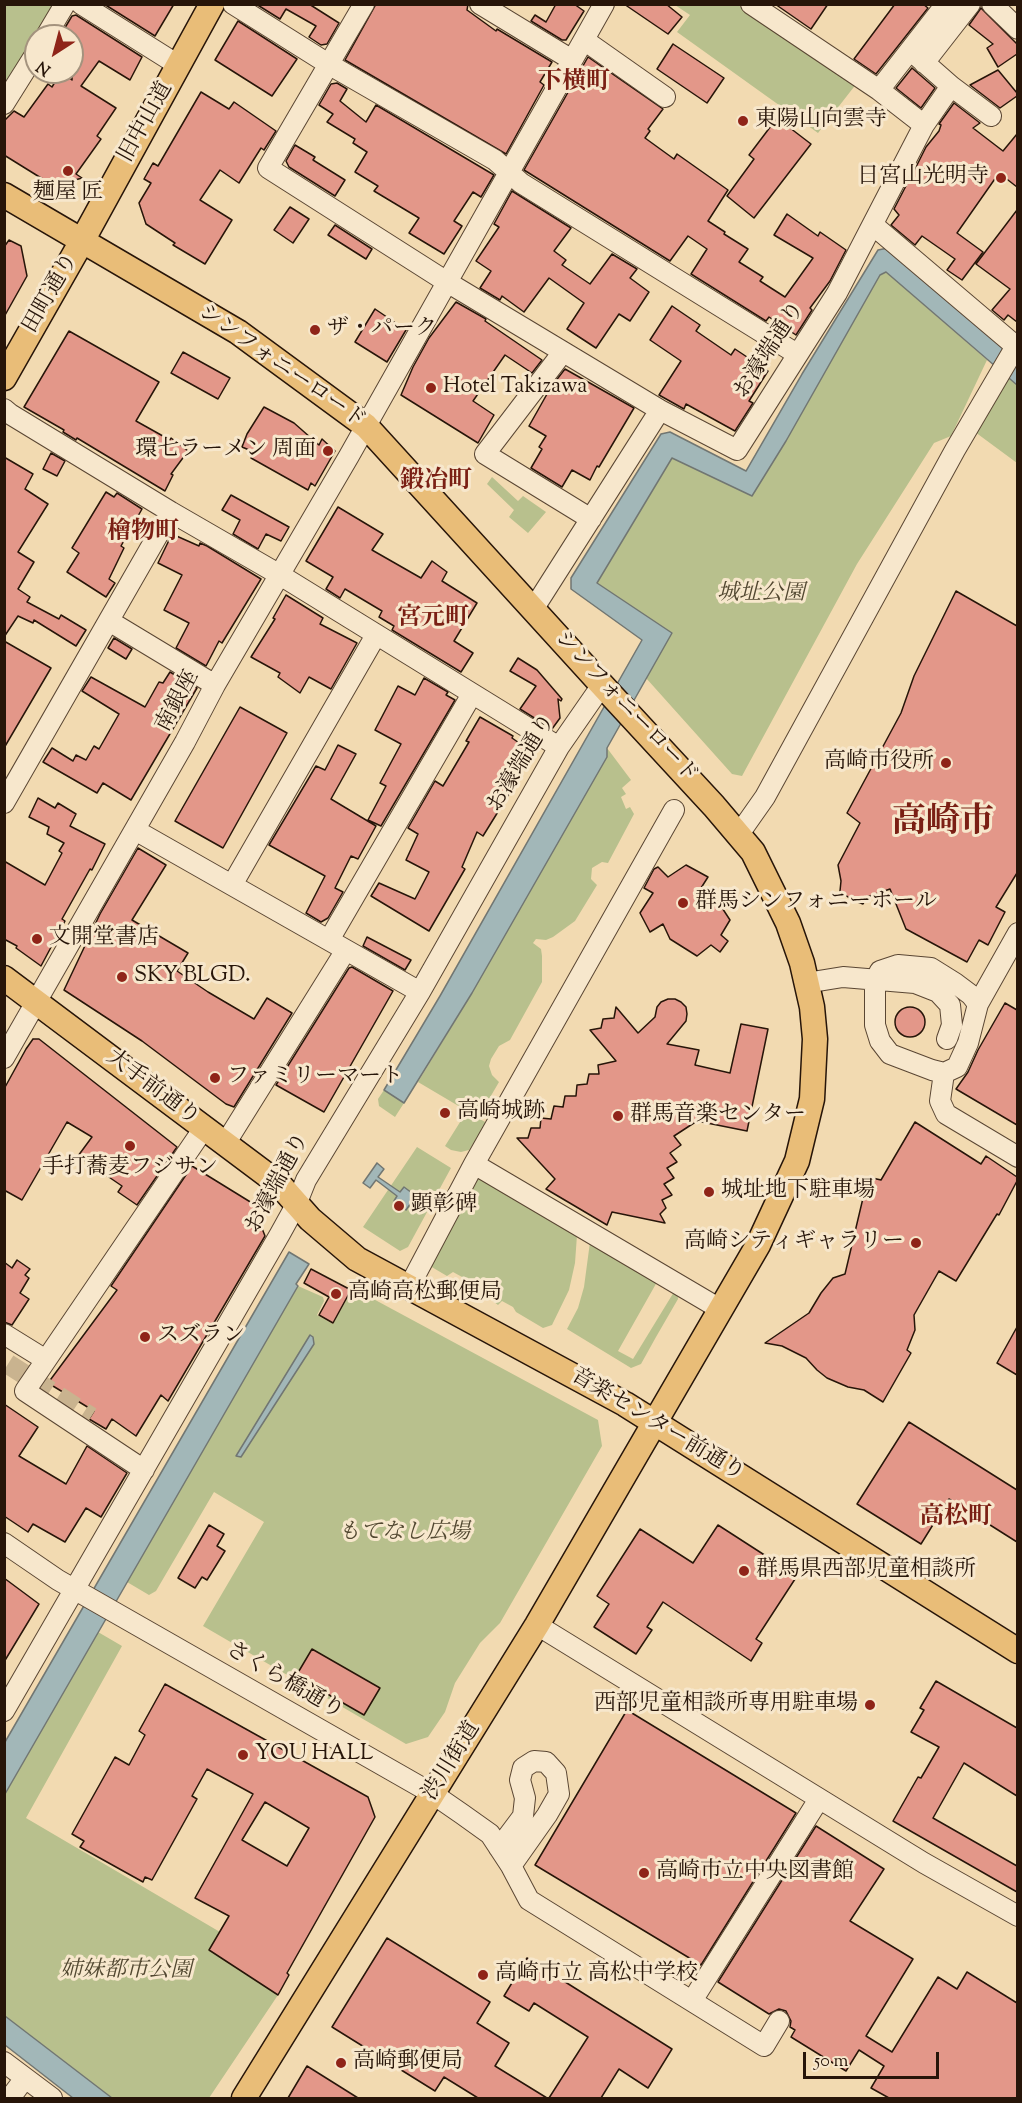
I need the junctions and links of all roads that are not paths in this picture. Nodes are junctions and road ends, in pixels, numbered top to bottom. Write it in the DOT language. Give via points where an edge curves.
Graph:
graph roads {
  1 [pos="65,4"];
  2 [pos="81,4"];
  3 [pos="212,4"];
  4 [pos="233,4"];
  5 [pos="364,4"];
  6 [pos="480,4"];
  7 [pos="604,4"];
  8 [pos="751,4"];
  9 [pos="946,4"];
  10 [pos="969,4"];
  11 [pos="992,4"];
  12 [pos="53,24"];
  13 [pos="1017,28"];
  14 [pos="584,40"];
  15 [pos="917,56"];
  16 [pos="572,60"];
  17 [pos="178,65"];
  18 [pos="330,65"];
  19 [pos="24,72"];
  20 [pos="951,86"];
  21 [pos="879,90"];
  22 [pos="665,97"];
  23 [pos="4,104"];
  24 [pos="991,116"];
  25 [pos="924,125"];
  26 [pos="508,172"];
  27 [pos="4,195"];
  28 [pos="873,225"];
  29 [pos="82,241"];
  30 [pos="447,282"];
  31 [pos="1015,349"];
  32 [pos="563,352"];
  33 [pos="797,354"];
  34 [pos="4,378"];
  35 [pos="4,409"];
  36 [pos="660,410"];
  37 [pos="366,426"];
  38 [pos="171,512"];
  39 [pos="591,519"];
  40 [pos="280,575"];
  41 [pos="534,608"];
  42 [pos="109,621"];
  43 [pos="376,634"];
  44 [pos="215,685"];
  45 [pos="602,686"];
  46 [pos="472,694"];
  47 [pos="559,747"];
  48 [pos="4,803"];
  49 [pos="674,810"];
  50 [pos="135,830"];
  51 [pos="739,834"];
  52 [pos="232,885"];
  53 [pos="1017,933"];
  54 [pos="329,940"];
  55 [pos="346,950"];
  56 [pos="4,978"];
  57 [pos="875,981"];
  58 [pos="807,983"];
  59 [pos="420,992"];
  60 [pos="37,1003"];
  61 [pos="978,1004"];
  62 [pos="947,1039"];
  63 [pos="4,1058"];
  64 [pos="944,1073"];
  65 [pos="204,1128"];
  66 [pos="225,1144"];
  67 [pos="1017,1157"];
  68 [pos="474,1164"];
  69 [pos="296,1205"];
  70 [pos="409,1287"];
  71 [pos="720,1309"];
  72 [pos="4,1334"];
  73 [pos="46,1360"];
  74 [pos="654,1421"];
  75 [pos="144,1470"];
  76 [pos="4,1543"];
  77 [pos="81,1593"];
  78 [pos="537,1625"];
  79 [pos="1017,1651"];
  80 [pos="4,1711"];
  81 [pos="433,1794"];
  82 [pos="819,1799"];
  83 [pos="499,1848"];
  84 [pos="511,1866"];
  85 [pos="1017,1916"];
  86 [pos="692,2001"];
  87 [pos="780,2021"];
  88 [pos="4,2062"];
  89 [pos="25,2078"];
  90 [pos="10,2098"];
  91 [pos="52,2098"];
  92 [pos="244,2098"];
  1 -- 12 [label="street"];
  2 -- 17 [label="street"];
  3 -- 17 [label="main road, 旧中山道"];
  4 -- 18 [label="street"];
  5 -- 18 [label="street"];
  6 -- 16 [label="street"];
  7 -- 14 [label="street, 南銀座"];
  8 -- 21 [label="street"];
  9 -- 15 [label="street"];
  10 -- 15 [label="street"];
  11 -- 13 [label="street"];
  14 -- 16 [label="street, 南銀座"];
  14 -- 22 [label="street"];
  15 -- 20 [label="street"];
  15 -- 21 [label="street"];
  16 -- 26 [label="street, 南銀座"];
  17 -- 29 [label="main road, 旧中山道"];
  18 -- 26 [label="street" via="495,160"];
  18 -- 30 [label="street" via="268,168"];
  19 -- 23 [label="street"];
  20 -- 24 [label="street"];
  20 -- 25 [label="street, お濠端通り"];
  21 -- 25 [label="street"];
  25 -- 28 [label="street, お濠端通り"];
  26 -- 30 [label="street, 南銀座"];
  26 -- 33 [label="street"];
  27 -- 29 [label="main road, シンフォニーロード"];
  28 -- 31 [label="street"];
  28 -- 33 [label="street, お濠端通り" via="837,293"];
  29 -- 34 [label="main road, 田町通り"];
  29 -- 37 [label="main road, シンフォニーロード" via="238,332"];
  30 -- 32 [label="street"];
  30 -- 37 [label="street, 南銀座"];
  31 -- 51 [label="street" via="955,450 765,797"];
  32 -- 36 [label="street"];
  32 -- 39 [label="street" via="485,454"];
  33 -- 36 [label="street, お濠端通り" via="737,450"];
  35 -- 38 [label="street"];
  36 -- 39 [label="street"];
  37 -- 40 [label="street, 南銀座"];
  37 -- 41 [label="main road, シンフォニーロード"];
  38 -- 40 [label="street"];
  38 -- 42 [label="street"];
  39 -- 41 [label="street"];
  40 -- 43 [label="street"];
  40 -- 44 [label="street, 南銀座"];
  41 -- 45 [label="main road, シンフォニーロード"];
  42 -- 44 [label="street"];
  42 -- 48 [label="street"];
  43 -- 46 [label="street"];
  43 -- 52 [label="street"];
  44 -- 50 [label="street, 南銀座"];
  45 -- 47 [label="street, お濠端通り"];
  45 -- 51 [label="main road, シンフォニーロード"];
  46 -- 47 [label="street"];
  46 -- 54 [label="street"];
  47 -- 59 [label="street, お濠端通り"];
  49 -- 68 [label="street"];
  50 -- 52 [label="street"];
  50 -- 60 [label="street, 南銀座"];
  51 -- 58 [label="main road, シンフォニーロード" via="753,852 788,923"];
  52 -- 54 [label="street"];
  53 -- 61 [label="street"];
  54 -- 55 [label="street"];
  55 -- 59 [label="street"];
  55 -- 66 [label="street"];
  56 -- 60 [label="main road, 大手前通り"];
  57 -- 58 [label="street" via="843,977"];
  57 -- 61 [label="street" via="880,971 898,965 931,968"];
  57 -- 62 [label="street" via="915,983 938,992 950,1005 952,1025"];
  57 -- 64 [label="street" via="875,1025 880,1041 890,1054"];
  58 -- 71 [label="main road, シンフォニーロード" via="815,1039 814,1070 812,1099 797,1161 758,1245"];
  59 -- 69 [label="street, お濠端通り" via="306,1180"];
  60 -- 63 [label="street, 南銀座"];
  60 -- 65 [label="main road, 大手前通り"];
  61 -- 64 [label="street" via="957,1067"];
  64 -- 67 [label="street" via="940,1101 946,1114"];
  65 -- 66 [label="main road, 大手前通り"];
  65 -- 73 [label="street"];
  66 -- 69 [label="main road, 大手前通り" via="279,1184"];
  68 -- 70 [label="street"];
  68 -- 71 [label="street"];
  69 -- 70 [label="main road, 音楽センター前通り" via="357,1259"];
  69 -- 75 [label="street, お濠端通り"];
  70 -- 74 [label="main road, 音楽センター前通り"];
  71 -- 74 [label="main road, シンフォニーロード"];
  72 -- 73 [label="street"];
  73 -- 75 [label="street" via="25,1391"];
  74 -- 78 [label="main road, 渋川街道"];
  74 -- 79 [label="main road, 音楽センター前通り"];
  75 -- 77 [label="street, お濠端通り"];
  76 -- 77 [label="street"];
  77 -- 80 [label="street, お濠端通り"];
  77 -- 81 [label="street, さくら橋通り"];
  78 -- 81 [label="main road, 渋川街道"];
  78 -- 82 [label="street"];
  81 -- 83 [label="street, さくら橋通り" via="490,1834"];
  81 -- 92 [label="main road, 渋川街道"];
  82 -- 85 [label="street"];
  82 -- 86 [label="street"];
  83 -- 84 [label="street, さくら橋通り"];
  83 -- 84 [label="street" via="523,1816 523,1768 534,1761 546,1762 556,1773 559,1794"];
  84 -- 86 [label="street, さくら橋通り" via="529,1900"];
  86 -- 87 [label="street, さくら橋通り" via="764,2046"];
  88 -- 89 [label="street"];
  89 -- 90 [label="street"];
  89 -- 91 [label="street"];
}
